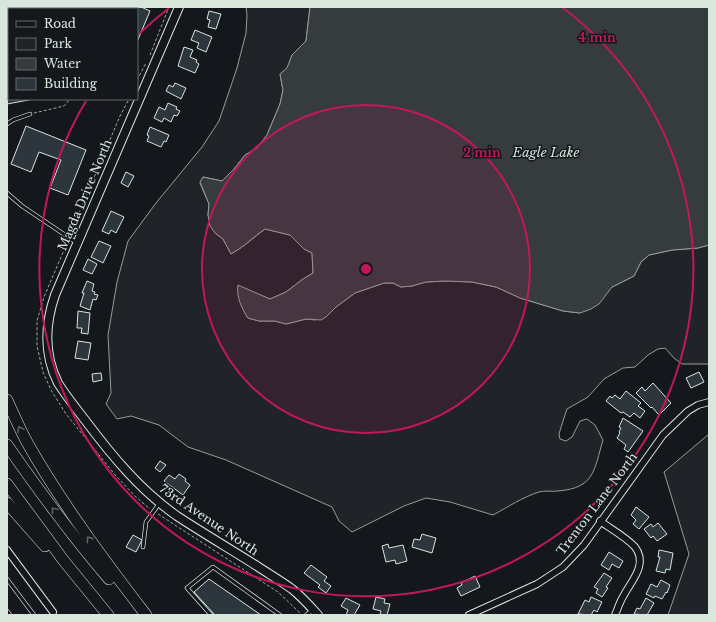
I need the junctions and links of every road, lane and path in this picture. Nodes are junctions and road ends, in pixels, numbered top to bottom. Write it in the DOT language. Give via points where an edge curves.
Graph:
graph roads {
  1 [pos="169,7"];
  2 [pos="179,7"];
  3 [pos="138,78"];
  4 [pos="69,100"];
  5 [pos="128,100"];
  6 [pos="30,114"];
  7 [pos="7,124"];
  8 [pos="7,193"];
  9 [pos="68,238"];
  10 [pos="77,243"];
  11 [pos="67,396"];
  12 [pos="7,400"];
  13 [pos="709,402"];
  14 [pos="7,446"];
  15 [pos="7,484"];
  16 [pos="160,502"];
  17 [pos="7,503"];
  18 [pos="154,512"];
  19 [pos="600,521"];
  20 [pos="143,548"];
  21 [pos="7,550"];
  22 [pos="7,579"];
  23 [pos="7,611"];
  24 [pos="316,612"];
  25 [pos="52,614"];
  26 [pos="10,615"];
  27 [pos="34,615"];
  28 [pos="108,615"];
  29 [pos="142,615"];
  30 [pos="146,615"];
  31 [pos="211,615"];
  32 [pos="280,615"];
  33 [pos="302,615"];
  34 [pos="306,615"];
  35 [pos="468,615"];
  36 [pos="615,615"];
  1 -- 3 [label="path"];
  2 -- 10 [label="street, Magda Drive North"];
  4 -- 6 [label="path" via="64,106"];
  5 -- 9 [label="path"];
  6 -- 7 [label="lane"];
  8 -- 9 [label="lane"];
  9 -- 10 [label="lane"];
  9 -- 18 [label="path" via="37,321 37,346 43,372 66,414 116,476"];
  10 -- 11 [label="street, Magda Drive North" via="50,308 47,334 49,358"];
  11 -- 16 [label="street, 73rd Avenue North" via="132,478"];
  30 -- 12 [label="highway, one-way" via="88,538 43,469 27,443"];
  13 -- 19 [label="street, Trenton Lane North" via="688,411 663,435"];
  29 -- 14 [label="highway, one-way" via="73,534"];
  15 -- 28 [label="highway"];
  16 -- 18 [label="lane"];
  16 -- 24 [label="street, 73rd Avenue North" via="176,515 283,583"];
  17 -- 28 [label="highway"];
  18 -- 20 [label="lane" via="146,522"];
  18 -- 33 [label="path" via="278,592"];
  19 -- 35 [label="street, Trenton Lane North" via="574,556 556,572 537,584"];
  19 -- 36 [label="street" via="639,553 640,568"];
  21 -- 25 [label="street"];
  22 -- 27 [label="lane"];
  23 -- 26 [label="lane"];
  24 -- 34 [label="lane"];
  31 -- 32 [label="lane" via="187,588 213,567"];
}
